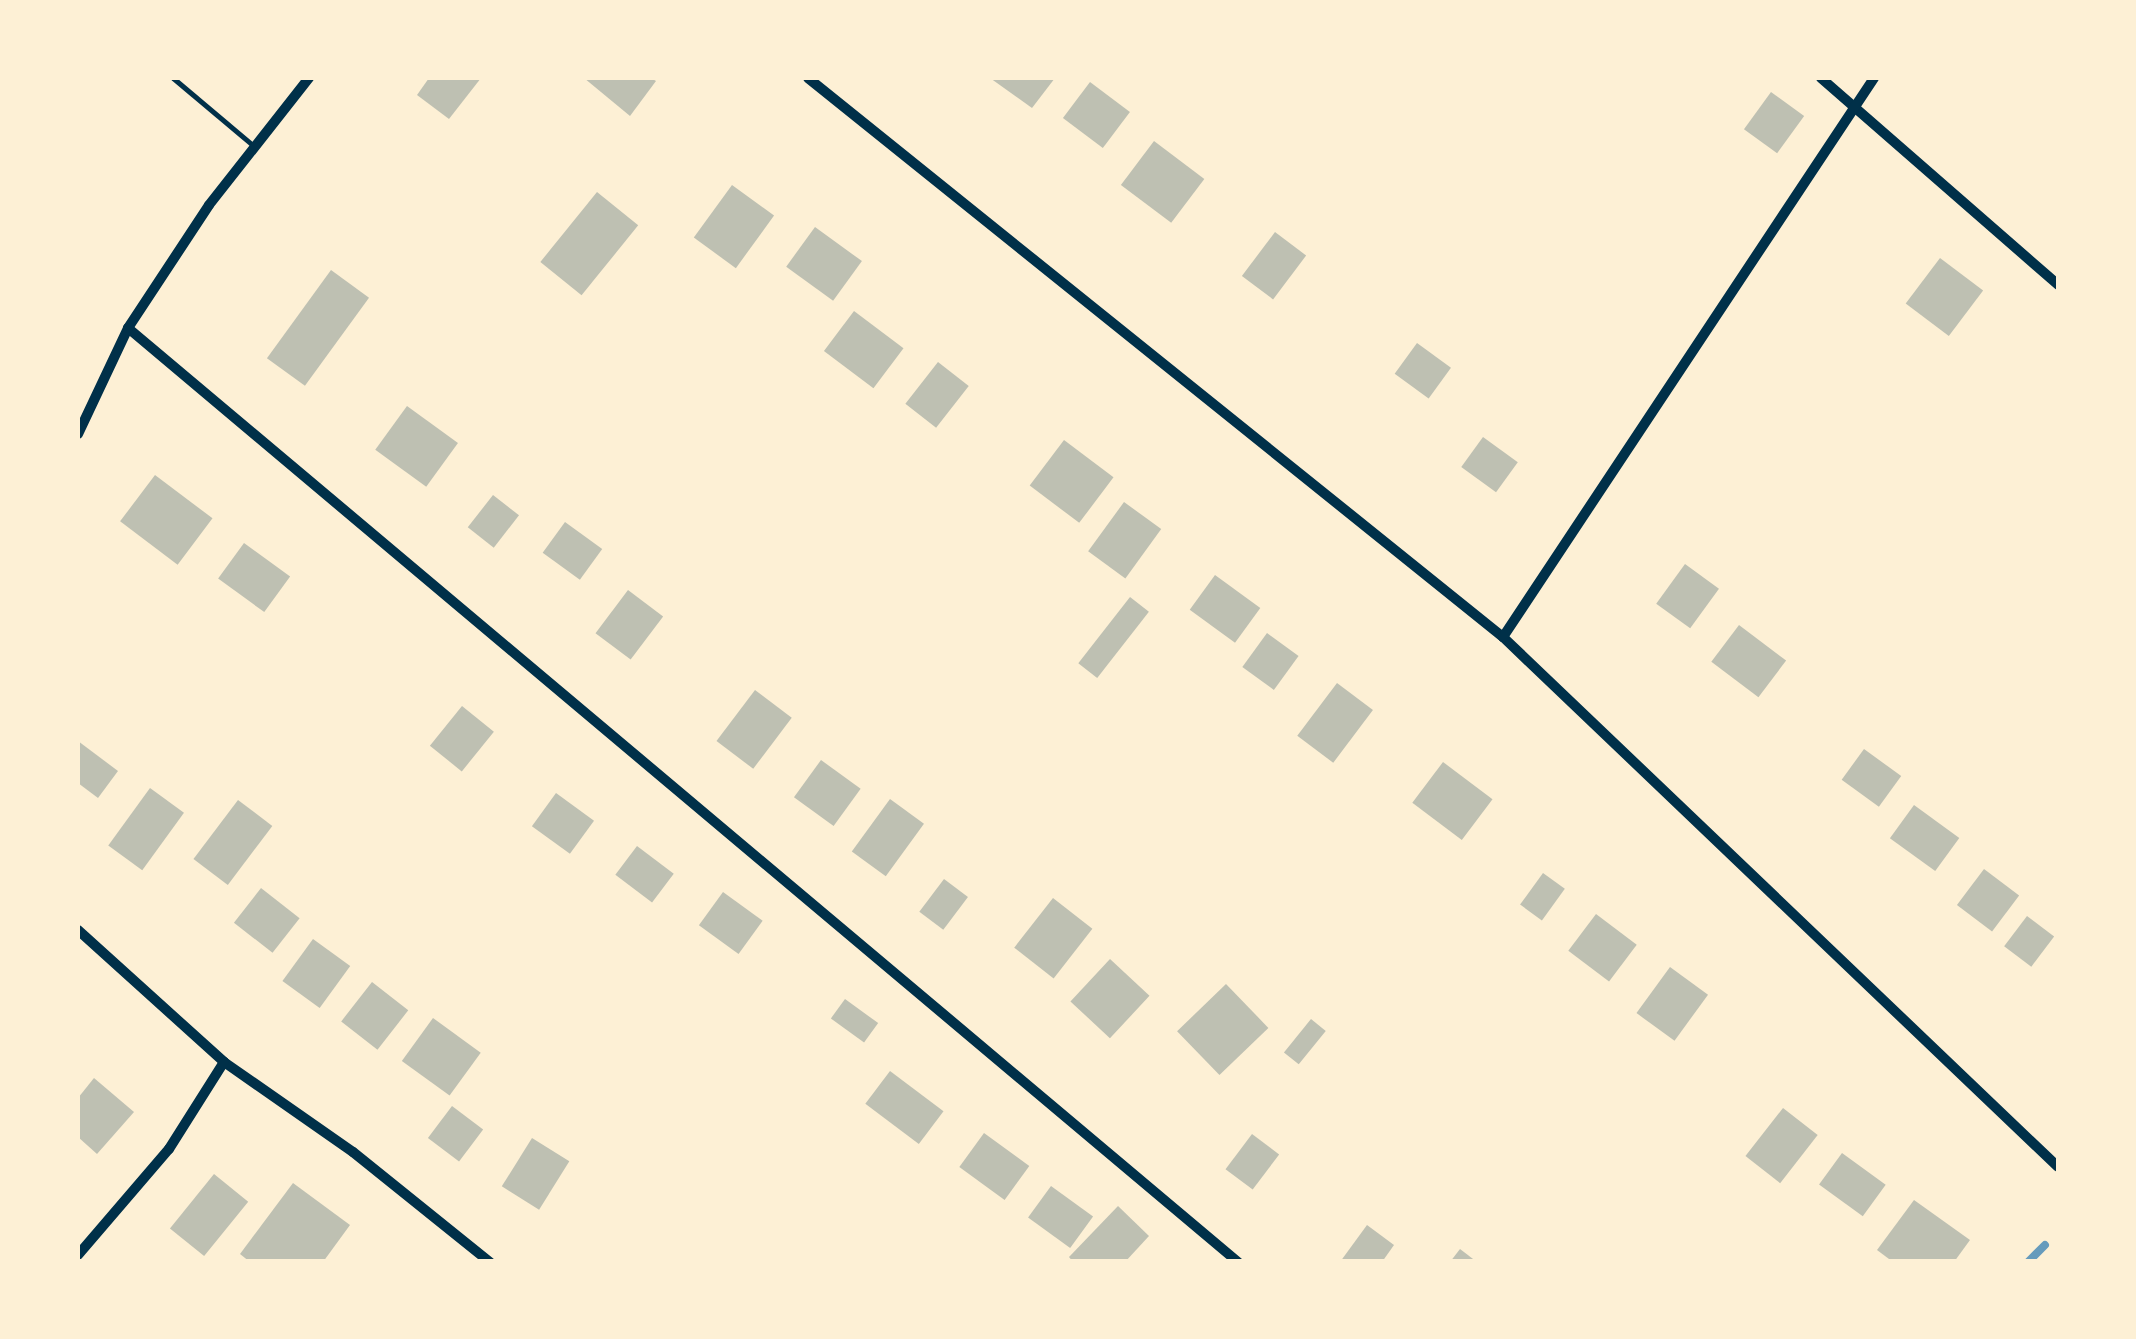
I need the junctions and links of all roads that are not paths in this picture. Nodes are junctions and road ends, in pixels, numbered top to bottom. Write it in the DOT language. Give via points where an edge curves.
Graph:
graph roads {
  1 [pos="173,78"];
  2 [pos="309,78"];
  3 [pos="808,78"];
  4 [pos="1821,78"];
  5 [pos="1874,78"];
  6 [pos="1856,106"];
  7 [pos="254,147"];
  8 [pos="2058,286"];
  9 [pos="128,328"];
  10 [pos="78,434"];
  11 [pos="1503,637"];
  12 [pos="78,930"];
  13 [pos="224,1062"];
  14 [pos="2058,1167"];
  15 [pos="78,1255"];
  16 [pos="490,1262"];
  17 [pos="1238,1262"];
  1 -- 7 [label="lane"];
  2 -- 7 [label="street"];
  3 -- 11 [label="street"];
  4 -- 6 [label="street"];
  5 -- 6 [label="street"];
  6 -- 8 [label="street"];
  6 -- 11 [label="street"];
  7 -- 9 [label="street"];
  9 -- 10 [label="street"];
  9 -- 17 [label="street"];
  11 -- 14 [label="street"];
  12 -- 13 [label="street"];
  13 -- 15 [label="street" via="169,1148"];
  13 -- 16 [label="street" via="353,1152"];
}
